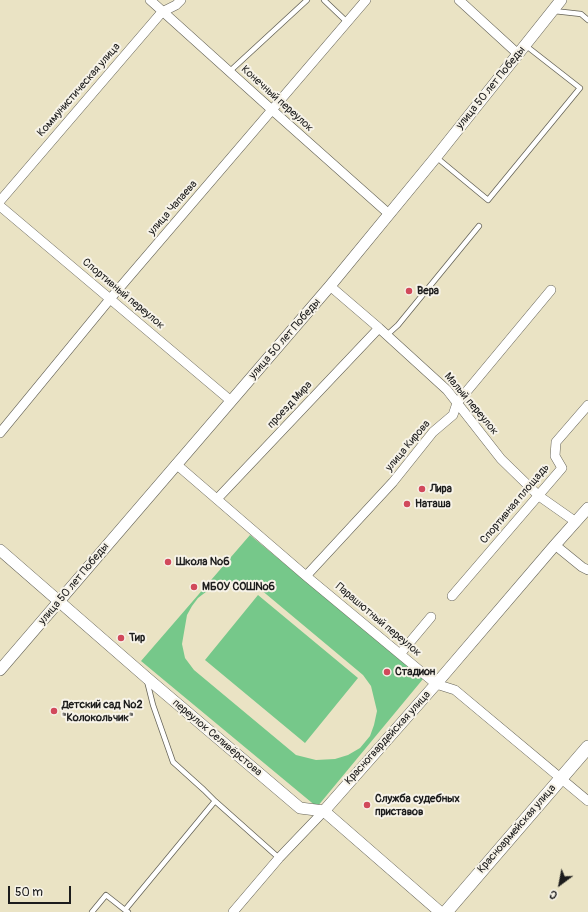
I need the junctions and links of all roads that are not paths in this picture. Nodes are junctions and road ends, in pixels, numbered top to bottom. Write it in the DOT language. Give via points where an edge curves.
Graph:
graph roads {
  1 [pos="150,0"];
  2 [pos="181,0"];
  3 [pos="307,0"];
  4 [pos="324,0"];
  5 [pos="366,0"];
  6 [pos="459,0"];
  7 [pos="561,0"];
  8 [pos="552,11"];
  9 [pos="162,12"];
  10 [pos="588,20"];
  11 [pos="347,22"];
  12 [pos="522,50"];
  13 [pos="230,72"];
  14 [pos="271,109"];
  15 [pos="436,157"];
  16 [pos="0,201"];
  17 [pos="0,206"];
  18 [pos="389,214"];
  19 [pos="479,226"];
  20 [pos="330,286"];
  21 [pos="551,290"];
  22 [pos="110,299"];
  23 [pos="379,328"];
  24 [pos="387,335"];
  25 [pos="231,401"];
  26 [pos="457,403"];
  27 [pos="588,405"];
  28 [pos="0,433"];
  29 [pos="176,464"];
  30 [pos="539,496"];
  31 [pos="217,499"];
  32 [pos="588,508"];
  33 [pos="576,522"];
  34 [pos="555,545"];
  35 [pos="0,550"];
  36 [pos="588,570"];
  37 [pos="306,576"];
  38 [pos="452,596"];
  39 [pos="59,602"];
  40 [pos="431,617"];
  41 [pos="400,654"];
  42 [pos="0,670"];
  43 [pos="147,678"];
  44 [pos="436,684"];
  45 [pos="588,747"];
  46 [pos="560,779"];
  47 [pos="215,801"];
  48 [pos="588,801"];
  49 [pos="324,811"];
  50 [pos="279,858"];
  51 [pos="127,911"];
  52 [pos="92,912"];
  53 [pos="233,912"];
  54 [pos="440,912"];
  55 [pos="446,912"];
  1 -- 9 [label="street, Конечный переулок"];
  2 -- 9 [label="street, Коммунистическая улица"];
  3 -- 13 [label="lane"];
  4 -- 11 [label="lane"];
  5 -- 11 [label="street, улица Чапаева"];
  6 -- 12 [label="street"];
  7 -- 8 [label="street, улица 50 лет Победы"];
  8 -- 10 [label="lane" via="581,14"];
  8 -- 12 [label="street, улица 50 лет Победы"];
  9 -- 13 [label="street, Конечный переулок"];
  9 -- 16 [label="street, Коммунистическая улица"];
  11 -- 14 [label="street, улица Чапаева"];
  12 -- 15 [label="street, улица 50 лет Победы"];
  12 -- 15 [label="lane" via="580,88 488,200"];
  13 -- 14 [label="street, Конечный переулок"];
  14 -- 18 [label="street, Конечный переулок"];
  14 -- 22 [label="street, улица Чапаева"];
  15 -- 18 [label="street, улица 50 лет Победы"];
  17 -- 22 [label="street, Спортивный переулок"];
  18 -- 20 [label="street, улица 50 лет Победы"];
  19 -- 24 [label="lane"];
  20 -- 23 [label="street, Малый переулок"];
  20 -- 25 [label="street, улица 50 лет Победы"];
  21 -- 26 [label="street, улица Кирова"];
  22 -- 25 [label="street, Спортивный переулок"];
  22 -- 28 [label="street, улица Чапаева"];
  23 -- 24 [label="street, Малый переулок"];
  23 -- 31 [label="street, проезд Мира"];
  24 -- 26 [label="street, Малый переулок" via="447,390"];
  25 -- 29 [label="street, улица 50 лет Победы"];
  26 -- 30 [label="street, Малый переулок" via="501,459"];
  26 -- 37 [label="street, улица Кирова" via="453,415 433,432 393,482"];
  27 -- 30 [label="street, Спортивная площадь" via="556,442 555,456 562,468"];
  29 -- 31 [label="street, Парашютный переулок"];
  29 -- 39 [label="street, улица 50 лет Победы"];
  30 -- 33 [label="street, Малый переулок"];
  30 -- 38 [label="street, Спортивная площадь"];
  31 -- 37 [label="street, Парашютный переулок"];
  32 -- 33 [label="street, Красногвардейская улица"];
  33 -- 34 [label="street, Красногвардейская улица"];
  34 -- 36 [label="street"];
  34 -- 44 [label="street, Красногвардейская улица"];
  35 -- 39 [label="street, переулок Селивёрстова"];
  37 -- 41 [label="street, Парашютный переулок"];
  39 -- 42 [label="street, улица 50 лет Победы"];
  39 -- 43 [label="street, переулок Селивёрстова"];
  40 -- 41 [label="street"];
  41 -- 44 [label="street, Парашютный переулок"];
  43 -- 47 [label="lane" via="153,705 173,762"];
  43 -- 49 [label="street, переулок Селивёрстова" via="300,808"];
  44 -- 46 [label="street, Парашютный переулок" via="455,690"];
  44 -- 49 [label="street, Красногвардейская улица"];
  45 -- 46 [label="main road, Красноармейская улица"];
  46 -- 48 [label="street, Парашютный переулок"];
  46 -- 55 [label="main road, Красноармейская улица"];
  47 -- 50 [label="lane"];
  47 -- 51 [label="lane"];
  49 -- 50 [label="street, Красногвардейская улица"];
  49 -- 54 [label="street"];
  50 -- 53 [label="street, Красногвардейская улица"];
  51 -- 52 [label="lane" via="106,895"];
}
